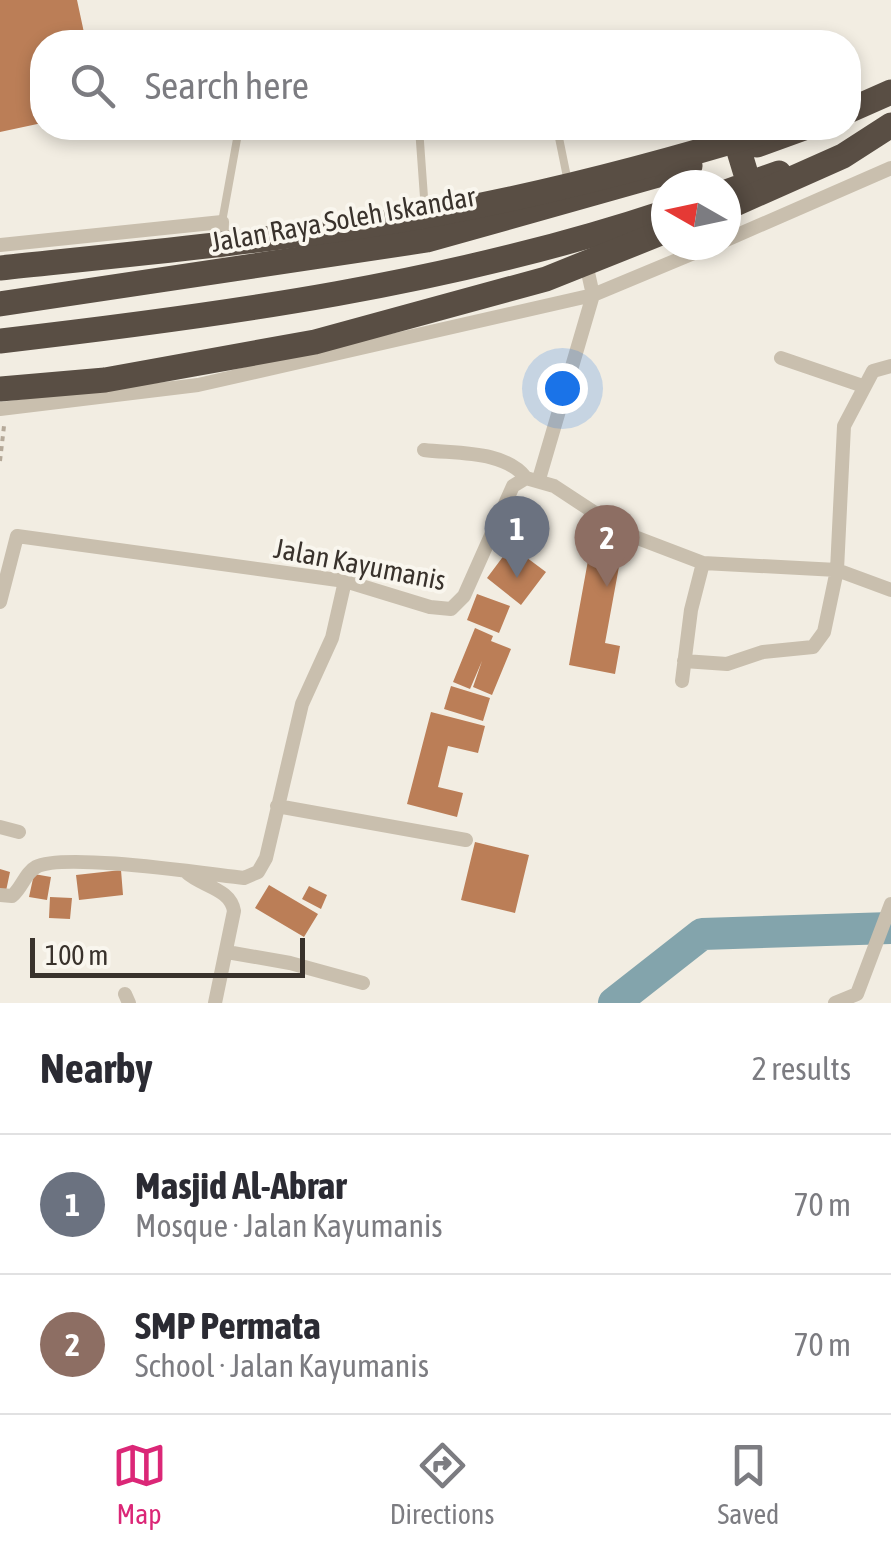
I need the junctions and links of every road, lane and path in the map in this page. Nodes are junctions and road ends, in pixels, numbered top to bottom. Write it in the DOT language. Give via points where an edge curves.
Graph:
graph roads {
  1 [pos="891,92"];
  2 [pos="861,103"];
  3 [pos="891,127"];
  4 [pos="861,139"];
  5 [pos="237,140"];
  6 [pos="420,140"];
  7 [pos="559,140"];
  8 [pos="720,140"];
  9 [pos="738,140"];
  10 [pos="769,140"];
  11 [pos="858,140"];
  12 [pos="728,154"];
  13 [pos="891,168"];
  14 [pos="733,170"];
  15 [pos="741,187"];
  16 [pos="572,201"];
  17 [pos="741,201"];
  18 [pos="651,217"];
  19 [pos="222,222"];
  20 [pos="741,233"];
  21 [pos="651,237"];
  22 [pos="428,240"];
  23 [pos="581,240"];
  24 [pos="0,245"];
  25 [pos="677,260"];
  26 [pos="0,268"];
  27 [pos="220,272"];
  28 [pos="593,295"];
  29 [pos="0,304"];
  30 [pos="0,342"];
  31 [pos="781,358"];
  32 [pos="891,366"];
  33 [pos="863,386"];
  34 [pos="0,389"];
  35 [pos="0,408"];
  36 [pos="424,450"];
  37 [pos="532,479"];
  38 [pos="703,564"];
  39 [pos="837,570"];
  40 [pos="345,581"];
  41 [pos="891,590"];
  42 [pos="0,602"];
  43 [pos="684,661"];
  44 [pos="682,680"];
  45 [pos="278,806"];
  46 [pos="0,827"];
  47 [pos="19,832"];
  48 [pos="466,840"];
  49 [pos="186,872"];
  50 [pos="0,894"];
  51 [pos="891,905"];
  52 [pos="227,952"];
  53 [pos="363,983"];
  54 [pos="216,1003"];
  55 [pos="834,1003"];
  1 -- 2 [label="highway"];
  3 -- 4 [label="highway"];
  3 -- 17 [label="highway, bridge"];
  5 -- 19 [label="lane"];
  6 -- 22 [label="lane"];
  7 -- 16 [label="lane"];
  8 -- 12 [label="lane"];
  9 -- 26 [label="highway, bridge" via="555,190 372,224"];
  10 -- 12 [label="highway, Jalan Raya Soleh Iskandar"];
  11 -- 15 [label="highway"];
  12 -- 14 [label="highway"];
  12 -- 16 [label="highway, Jalan Raya Soleh Iskandar"];
  13 -- 20 [label="street"];
  16 -- 22 [label="highway, Jalan Raya Soleh Iskandar"];
  18 -- 23 [label="highway"];
  19 -- 24 [label="street"];
  19 -- 27 [label="street"];
  21 -- 34 [label="highway, bridge" via="546,278 315,342 105,380"];
  22 -- 27 [label="highway, Jalan Raya Soleh Iskandar"];
  23 -- 28 [label="street"];
  23 -- 30 [label="highway" via="308,300"];
  25 -- 28 [label="street"];
  27 -- 29 [label="highway, Jalan Raya Soleh Iskandar"];
  28 -- 35 [label="street" via="198,385"];
  28 -- 37 [label="street"];
  31 -- 33 [label="street"];
  32 -- 33 [label="street" via="873,370"];
  33 -- 39 [label="street" via="844,426"];
  36 -- 37 [label="street" via="501,460"];
  37 -- 38 [label="street" via="627,534"];
  37 -- 40 [label="street, Jalan Kayumanis" via="513,486 464,596 451,609"];
  38 -- 39 [label="street"];
  38 -- 43 [label="street"];
  39 -- 41 [label="street"];
  39 -- 43 [label="street" via="824,632 813,647 727,664"];
  40 -- 42 [label="street, Jalan Kayumanis" via="17,536"];
  40 -- 45 [label="street" via="332,638 302,704"];
  43 -- 44 [label="street"];
  45 -- 48 [label="street"];
  45 -- 49 [label="street" via="266,858 252,876"];
  46 -- 47 [label="street"];
  49 -- 50 [label="street" via="90,861 46,864 12,896"];
  49 -- 52 [label="street" via="233,902"];
  51 -- 55 [label="street" via="857,994"];
  52 -- 53 [label="street"];
  52 -- 54 [label="street"];
}
